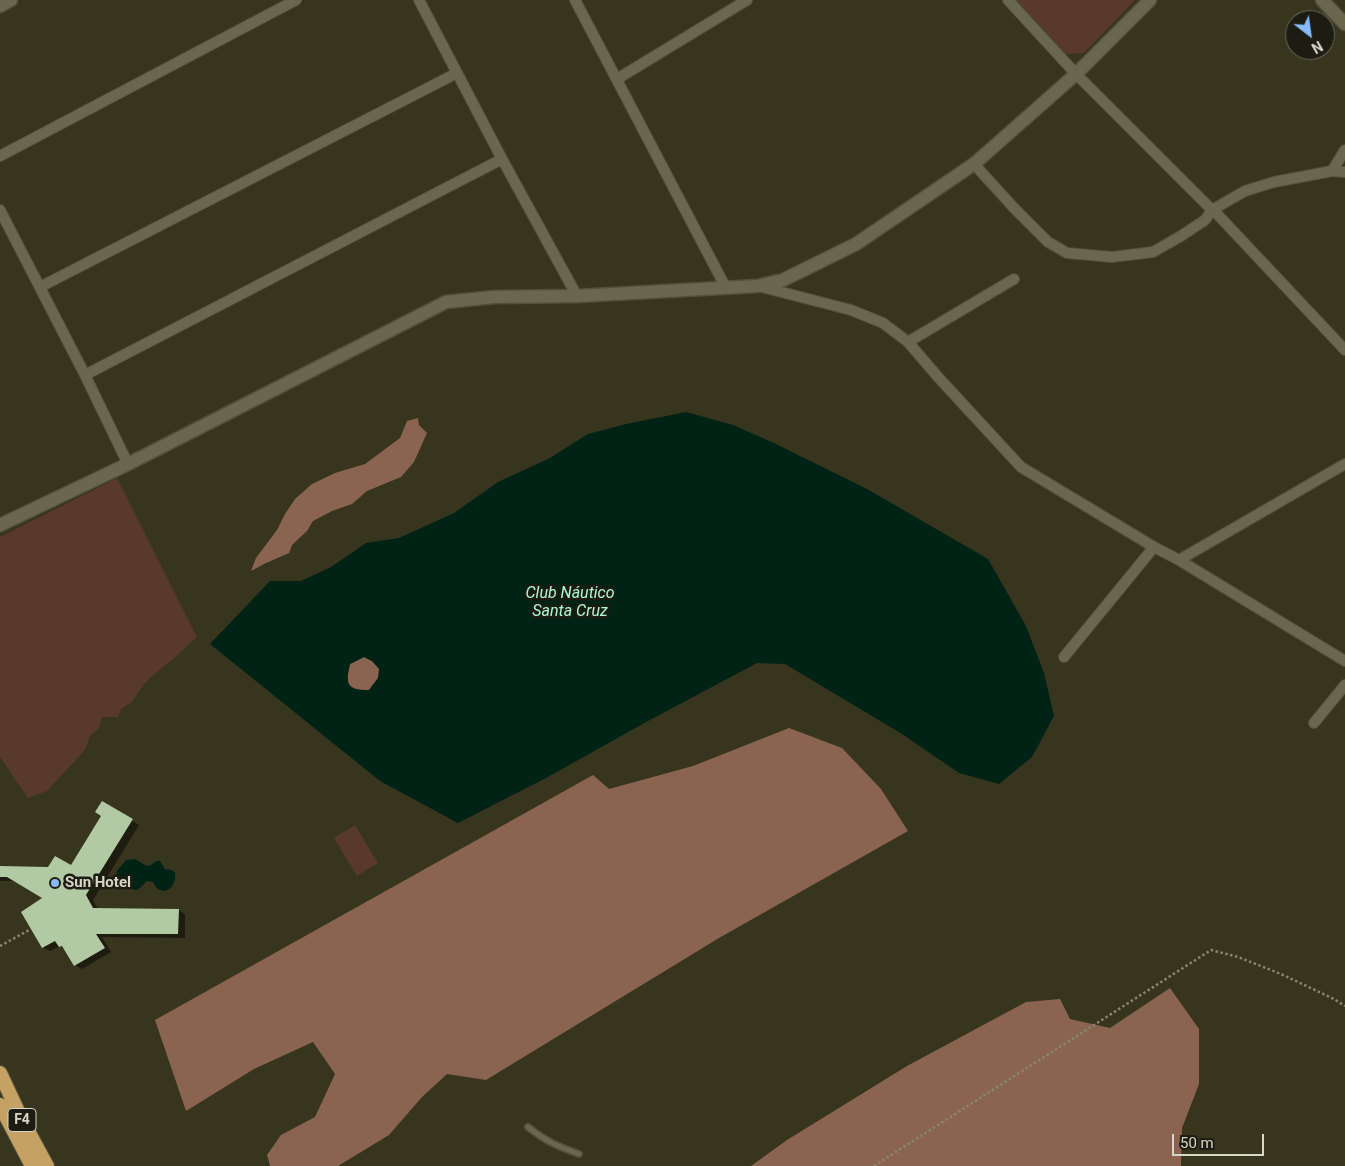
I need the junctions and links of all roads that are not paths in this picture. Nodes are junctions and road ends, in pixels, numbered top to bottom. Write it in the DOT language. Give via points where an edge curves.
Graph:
graph roads {
  1 [pos="11,0"];
  2 [pos="296,0"];
  3 [pos="419,0"];
  4 [pos="575,0"];
  5 [pos="747,0"];
  6 [pos="1008,0"];
  7 [pos="1150,0"];
  8 [pos="1322,0"];
  9 [pos="0,6"];
  10 [pos="1345,24"];
  11 [pos="457,73"];
  12 [pos="1076,74"];
  13 [pos="617,79"];
  14 [pos="1345,150"];
  15 [pos="0,156"];
  16 [pos="502,159"];
  17 [pos="974,164"];
  18 [pos="1332,170"];
  19 [pos="1345,172"];
  20 [pos="0,210"];
  21 [pos="1212,210"];
  22 [pos="1014,279"];
  23 [pos="757,286"];
  24 [pos="40,287"];
  25 [pos="726,288"];
  26 [pos="577,296"];
  27 [pos="908,342"];
  28 [pos="1345,350"];
  29 [pos="84,375"];
  30 [pos="128,464"];
  31 [pos="1345,464"];
  32 [pos="0,525"];
  33 [pos="1154,548"];
  34 [pos="1179,560"];
  35 [pos="1064,657"];
  36 [pos="1345,661"];
  37 [pos="1345,685"];
  38 [pos="1314,723"];
  39 [pos="0,1073"];
  40 [pos="0,1105"];
  41 [pos="0,1117"];
  42 [pos="528,1127"];
  43 [pos="23,1150"];
  44 [pos="579,1154"];
  45 [pos="32,1166"];
  46 [pos="47,1166"];
  1 -- 9 [label="street"];
  2 -- 15 [label="street"];
  3 -- 11 [label="street"];
  4 -- 13 [label="street"];
  5 -- 13 [label="street"];
  6 -- 12 [label="street"];
  7 -- 12 [label="street"];
  8 -- 10 [label="street"];
  11 -- 16 [label="street"];
  11 -- 24 [label="street"];
  12 -- 17 [label="street"];
  12 -- 21 [label="street"];
  13 -- 25 [label="street"];
  14 -- 18 [label="street"];
  16 -- 26 [label="street"];
  16 -- 29 [label="street"];
  17 -- 21 [label="street" via="1035,230 1067,253 1112,258 1153,252 1204,220"];
  17 -- 23 [label="street" via="856,244 783,280"];
  18 -- 19 [label="street"];
  18 -- 21 [label="street" via="1245,190"];
  20 -- 24 [label="street"];
  21 -- 28 [label="street"];
  22 -- 27 [label="street"];
  23 -- 25 [label="street"];
  23 -- 27 [label="street" via="851,310 882,324"];
  24 -- 29 [label="street"];
  25 -- 26 [label="street"];
  26 -- 30 [label="street" via="494,297 446,302"];
  27 -- 33 [label="street" via="1021,467"];
  29 -- 30 [label="street"];
  30 -- 32 [label="street"];
  31 -- 34 [label="street"];
  33 -- 34 [label="street"];
  33 -- 35 [label="street"];
  34 -- 36 [label="street"];
  37 -- 38 [label="street"];
  39 -- 46 [label="highway, F4"];
  40 -- 43 [label="highway, F4"];
  41 -- 43 [label="highway"];
  42 -- 44 [label="lane" via="554,1145"];
  43 -- 45 [label="highway, F4"];
}
